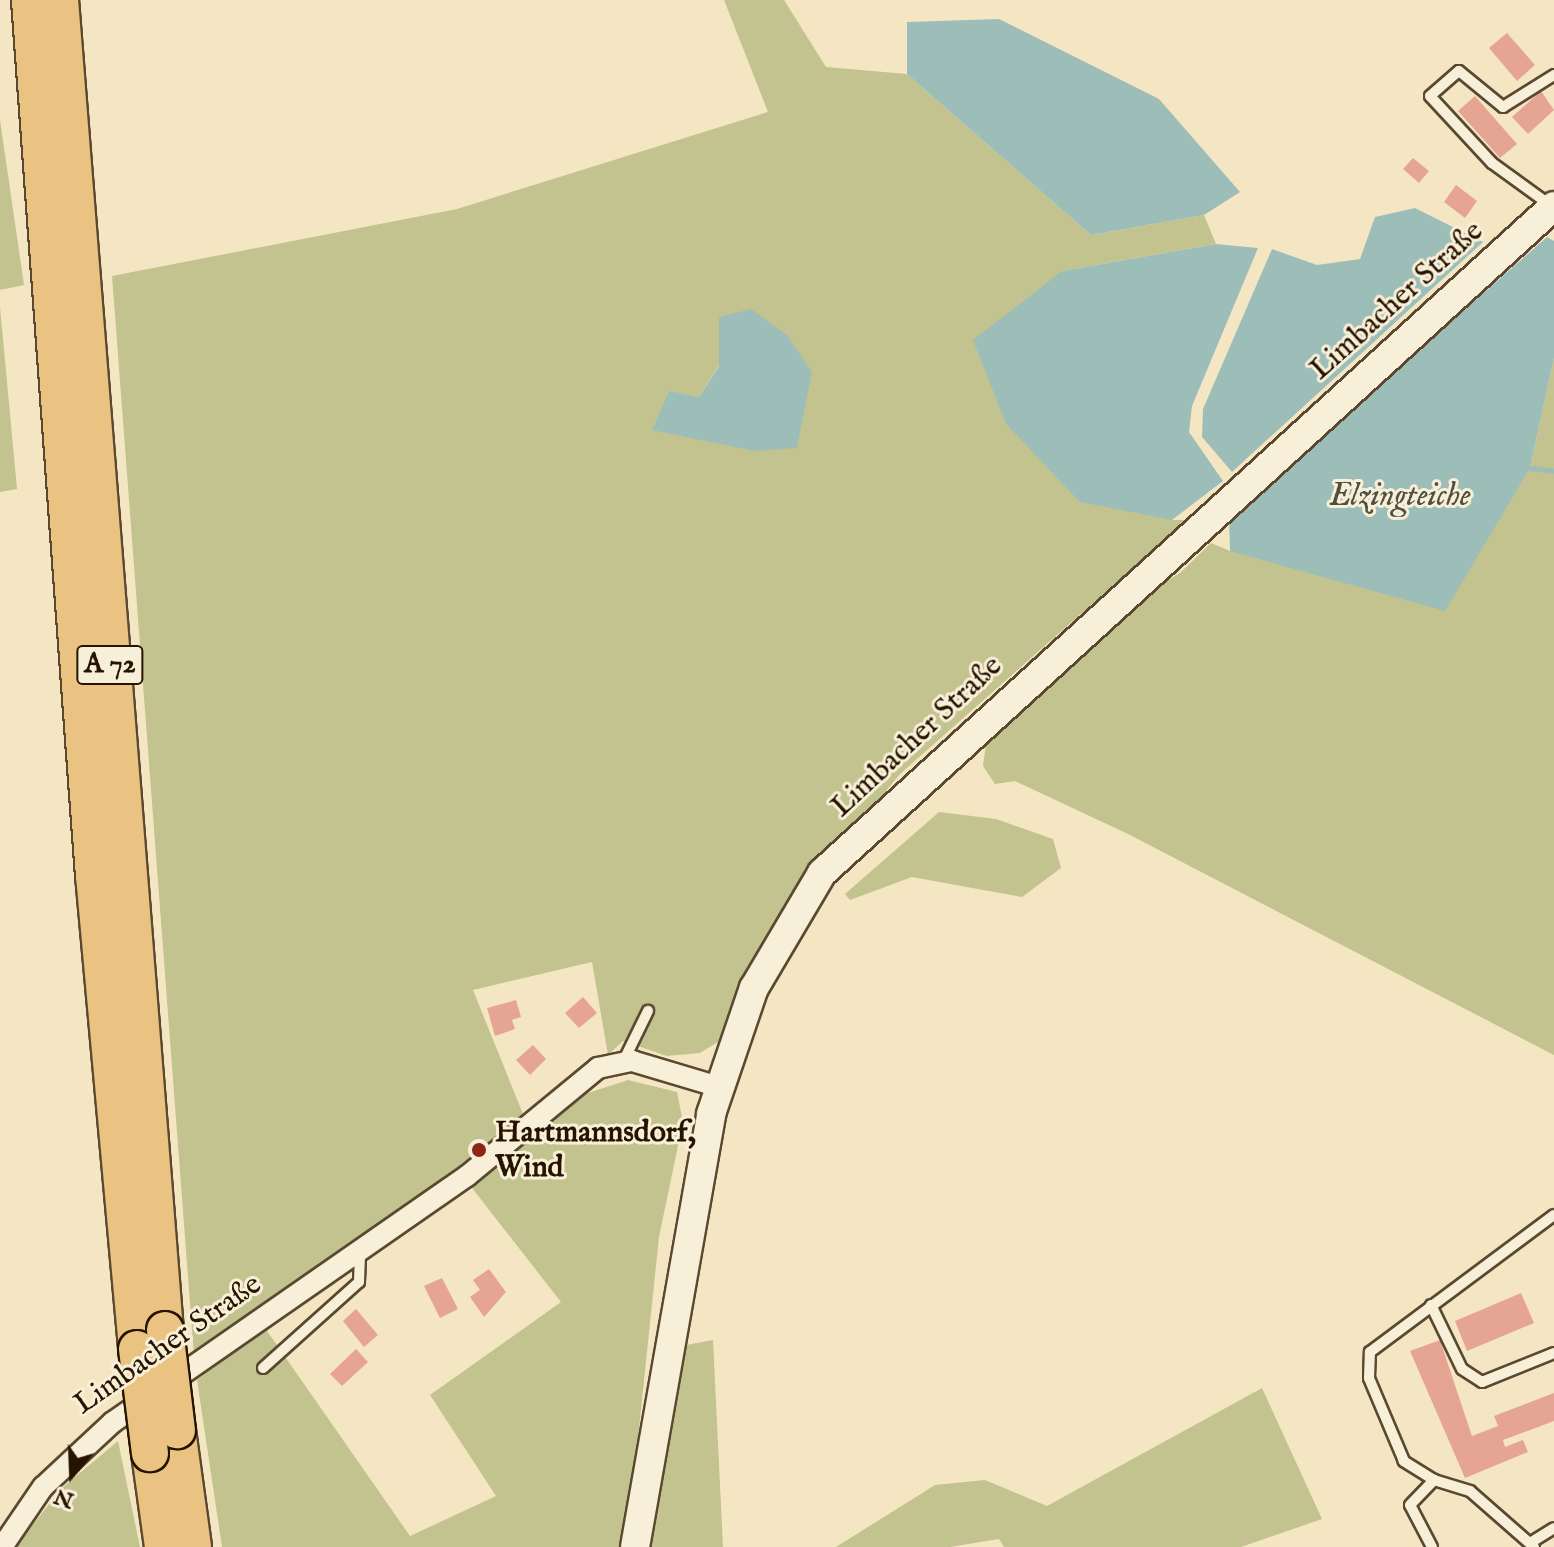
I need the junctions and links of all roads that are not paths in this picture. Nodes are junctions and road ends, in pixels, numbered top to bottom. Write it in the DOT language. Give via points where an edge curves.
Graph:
graph roads {
  1 [pos="30,0"];
  2 [pos="60,0"];
  3 [pos="1554,75"];
  4 [pos="1554,206"];
  5 [pos="648,1011"];
  6 [pos="623,1062"];
  7 [pos="719,1087"];
  8 [pos="1554,1215"];
  9 [pos="360,1252"];
  10 [pos="1431,1305"];
  11 [pos="151,1340"];
  12 [pos="1554,1353"];
  13 [pos="263,1368"];
  14 [pos="1434,1480"];
  15 [pos="1554,1528"];
  16 [pos="1532,1545"];
  17 [pos="2,1547"];
  18 [pos="163,1547"];
  19 [pos="193,1547"];
  20 [pos="635,1547"];
  21 [pos="1432,1547"];
  1 -- 11 [label="highway, A 72" via="94,875"];
  2 -- 11 [label="highway, A 72"];
  3 -- 4 [label="lane" via="1503,107 1459,71 1430,96 1492,163"];
  4 -- 7 [label="main road, Limbacher Straße" via="822,873 754,988"];
  5 -- 6 [label="lane"];
  6 -- 7 [label="street"];
  6 -- 9 [label="street, Limbacher Straße" via="598,1068 565,1090 467,1176"];
  7 -- 20 [label="main road, Limbacher Straße" via="692,1192"];
  8 -- 10 [label="lane"];
  9 -- 13 [label="lane" via="359,1282"];
  9 -- 17 [label="street, Limbacher Straße" via="72,1456"];
  10 -- 12 [label="lane" via="1462,1369 1482,1382"];
  10 -- 14 [label="lane" via="1370,1352 1369,1378 1404,1461"];
  11 -- 18 [label="highway, A 72, bridge" via="150,1453"];
  11 -- 19 [label="highway, A 72, bridge" via="177,1430"];
  14 -- 16 [label="lane" via="1470,1491"];
  14 -- 21 [label="lane" via="1410,1505"];
  15 -- 16 [label="lane"];
}
